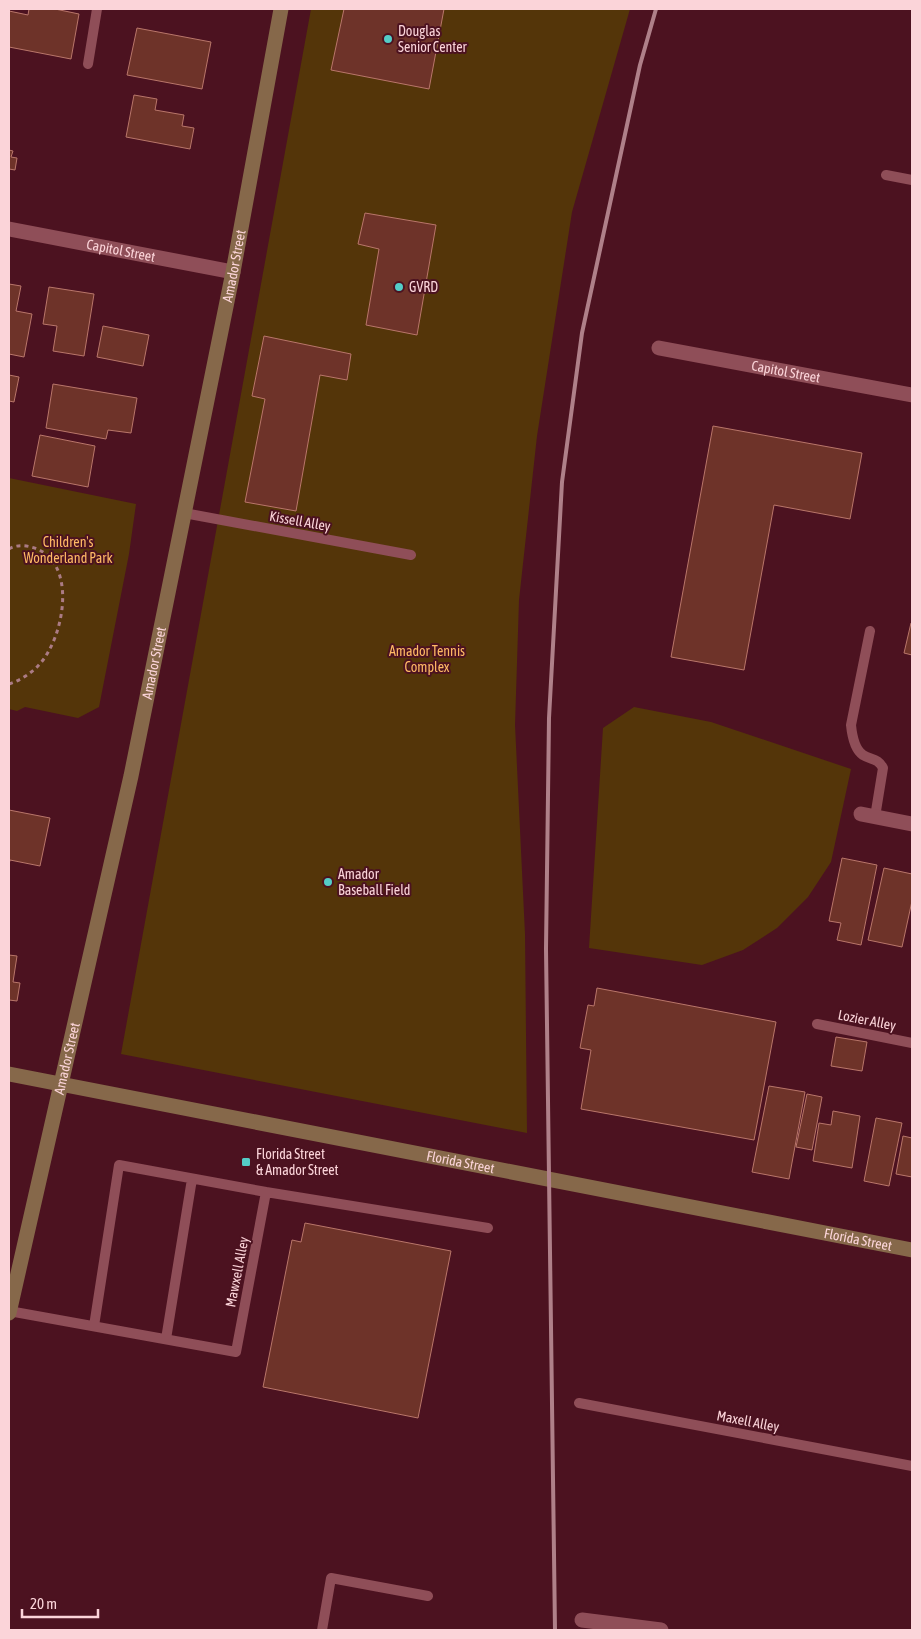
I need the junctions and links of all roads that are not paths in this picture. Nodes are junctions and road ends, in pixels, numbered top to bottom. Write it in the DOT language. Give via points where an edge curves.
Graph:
graph roads {
  1 [pos="97,9"];
  2 [pos="281,9"];
  3 [pos="88,64"];
  4 [pos="886,175"];
  5 [pos="912,180"];
  6 [pos="9,229"];
  7 [pos="233,272"];
  8 [pos="660,348"];
  9 [pos="912,395"];
  10 [pos="184,513"];
  11 [pos="411,556"];
  12 [pos="870,631"];
  13 [pos="868,816"];
  14 [pos="912,824"];
  15 [pos="817,1024"];
  16 [pos="912,1043"];
  17 [pos="9,1074"];
  18 [pos="60,1084"];
  19 [pos="192,1179"];
  20 [pos="266,1192"];
  21 [pos="488,1228"];
  22 [pos="912,1250"];
  23 [pos="9,1312"];
  24 [pos="94,1326"];
  25 [pos="166,1339"];
  26 [pos="579,1402"];
  27 [pos="912,1466"];
  28 [pos="428,1596"];
  29 [pos="582,1620"];
  30 [pos="322,1630"];
  31 [pos="661,1630"];
  1 -- 3 [label="lane"];
  2 -- 7 [label="street, Amador Street"];
  4 -- 5 [label="lane"];
  6 -- 7 [label="street, Capitol Street"];
  7 -- 10 [label="street, Amador Street"];
  8 -- 9 [label="street, Capitol Street"];
  10 -- 11 [label="lane, Kissell Alley"];
  10 -- 18 [label="street, Amador Street" via="127,796"];
  12 -- 13 [label="lane" via="851,725 852,740 862,754 877,760 883,768"];
  13 -- 14 [label="street"];
  15 -- 16 [label="lane, Lozier Alley"];
  17 -- 18 [label="street, Florida Street"];
  18 -- 22 [label="street, Florida Street"];
  18 -- 23 [label="street, Amador Street"];
  19 -- 20 [label="lane"];
  19 -- 24 [label="lane" via="119,1165"];
  19 -- 25 [label="lane"];
  20 -- 21 [label="lane"];
  20 -- 25 [label="lane, Mawxell Alley" via="236,1352"];
  23 -- 24 [label="lane, Mawxell Alley"];
  24 -- 25 [label="lane, Mawxell Alley"];
  26 -- 27 [label="lane, Maxell Alley"];
  28 -- 30 [label="lane" via="331,1578"];
  29 -- 31 [label="street"];
}
